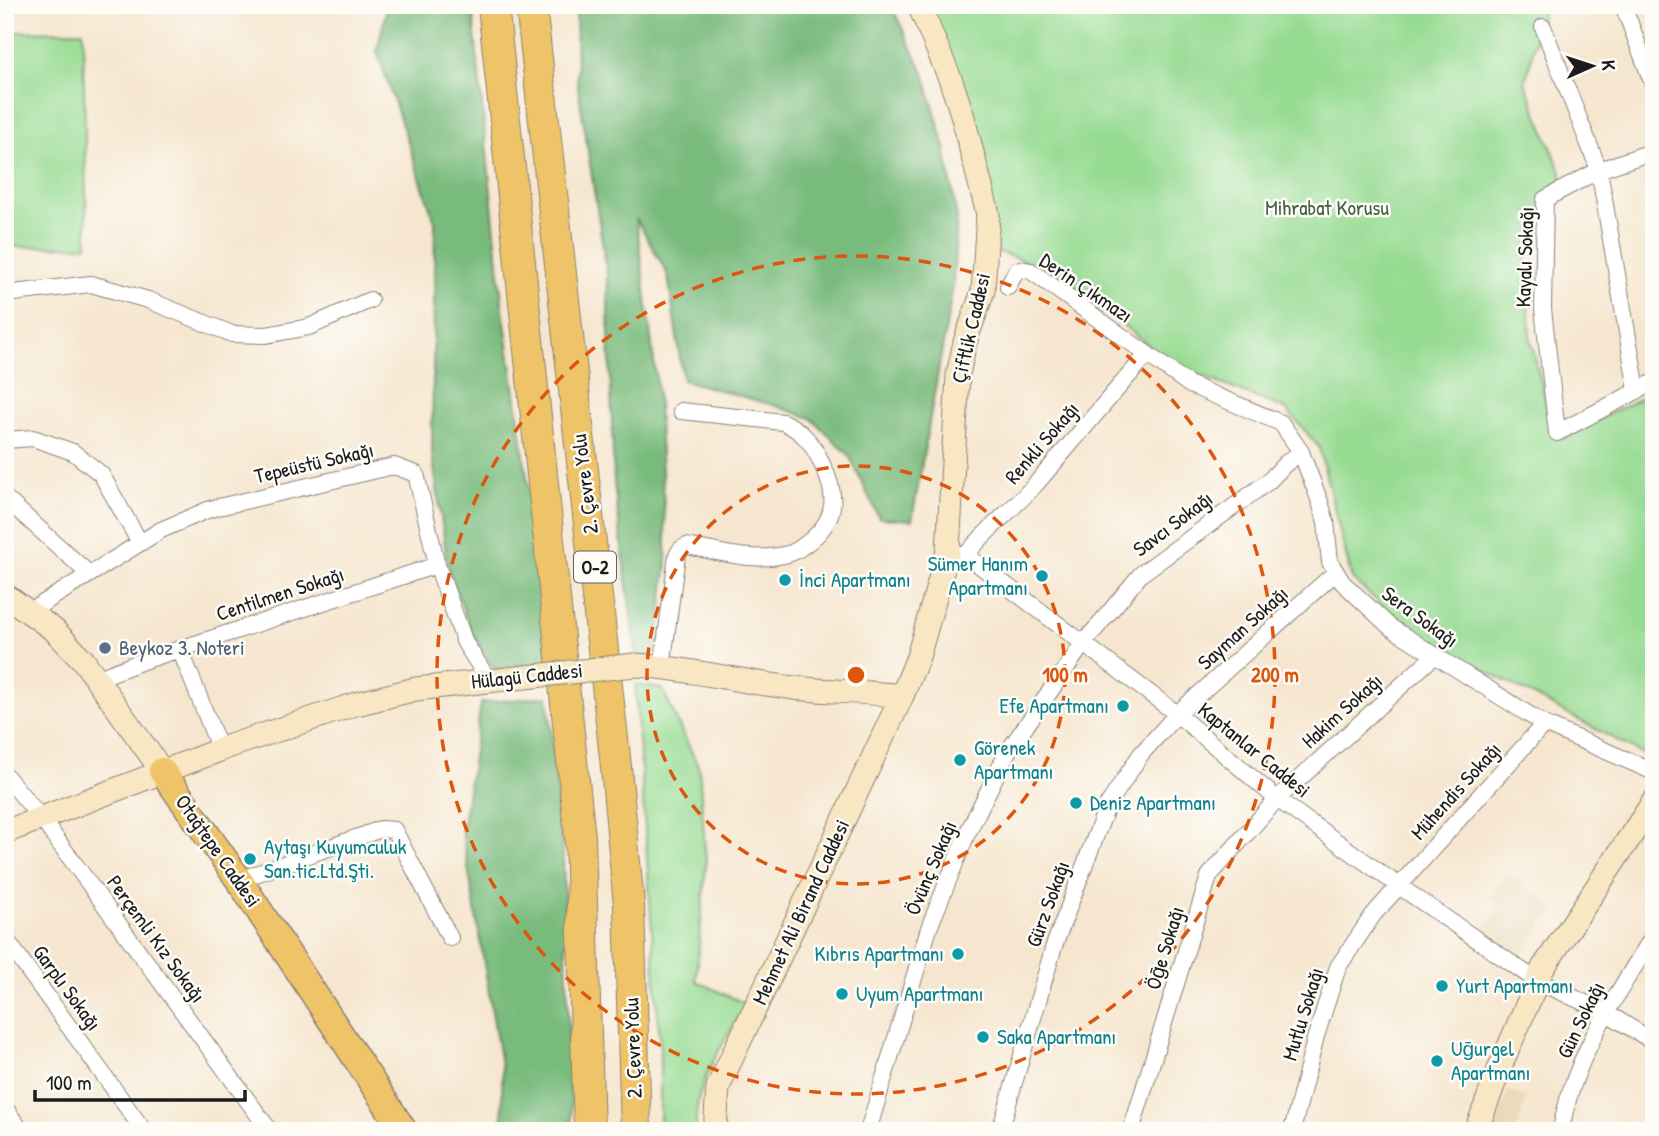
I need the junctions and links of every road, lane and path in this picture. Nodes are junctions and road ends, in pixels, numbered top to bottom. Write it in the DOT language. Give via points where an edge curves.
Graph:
graph roads {
  1 [pos="493,5"];
  2 [pos="531,5"];
  3 [pos="919,5"];
  4 [pos="1623,5"];
  5 [pos="1543,27"];
  6 [pos="1654,87"];
  7 [pos="1654,151"];
  8 [pos="1599,170"];
  9 [pos="1008,287"];
  10 [pos="5,294"];
  11 [pos="370,300"];
  12 [pos="1147,355"];
  13 [pos="1654,382"];
  14 [pos="1637,390"];
  15 [pos="681,411"];
  16 [pos="5,440"];
  17 [pos="1301,453"];
  18 [pos="5,498"];
  19 [pos="140,543"];
  20 [pos="957,553"];
  21 [pos="437,565"];
  22 [pos="1336,572"];
  23 [pos="89,575"];
  24 [pos="5,595"];
  25 [pos="29,612"];
  26 [pos="1083,644"];
  27 [pos="180,649"];
  28 [pos="1435,655"];
  29 [pos="662,667"];
  30 [pos="96,679"];
  31 [pos="488,679"];
  32 [pos="902,696"];
  33 [pos="1177,714"];
  34 [pos="1544,724"];
  35 [pos="220,750"];
  36 [pos="162,771"];
  37 [pos="1654,772"];
  38 [pos="5,775"];
  39 [pos="1277,799"];
  40 [pos="1653,804"];
  41 [pos="41,818"];
  42 [pos="5,832"];
  43 [pos="239,880"];
  44 [pos="1399,886"];
  45 [pos="1654,935"];
  46 [pos="5,938"];
  47 [pos="450,938"];
  48 [pos="1537,981"];
  49 [pos="1605,1013"];
  50 [pos="1654,1042"];
  51 [pos="5,1108"];
  52 [pos="21,1131"];
  53 [pos="144,1131"];
  54 [pos="270,1131"];
  55 [pos="404,1131"];
  56 [pos="589,1131"];
  57 [pos="636,1131"];
  58 [pos="715,1131"];
  59 [pos="868,1131"];
  60 [pos="1000,1131"];
  61 [pos="1131,1131"];
  62 [pos="1292,1131"];
  63 [pos="1476,1131"];
  64 [pos="1561,1131"];
  1 -- 56 [label="highway, 2. Çevre Yolu / O-2" via="580,838"];
  2 -- 57 [label="highway, 2. Çevre Yolu / O-2" via="629,905"];
  3 -- 20 [label="street, Çiftlik Caddesi" via="962,114 988,214 983,292 958,375"];
  4 -- 6 [label="street"];
  5 -- 8 [label="street"];
  7 -- 8 [label="street, Kayalı Sokağı"];
  8 -- 14 [label="street"];
  8 -- 14 [label="street, Kayalı Sokağı" via="1545,199 1543,309 1557,433"];
  9 -- 12 [label="street, Derin Çıkmazı" via="1016,271 1031,271"];
  10 -- 11 [label="street" via="91,284 148,300 232,334 266,335 309,327"];
  12 -- 17 [label="street, Sera Sokağı" via="1190,384 1281,423"];
  12 -- 20 [label="street, Renkli Sokağı" via="1006,515"];
  13 -- 14 [label="street"];
  15 -- 29 [label="street" via="792,426 820,458 834,494 824,528 790,554 747,557 687,546 681,549"];
  16 -- 19 [label="street" via="33,438 74,452 101,474"];
  17 -- 22 [label="street, Sera Sokağı" via="1326,522 1329,562"];
  17 -- 26 [label="street, Savcı Sokağı" via="1141,574"];
  18 -- 23 [label="street"];
  19 -- 21 [label="street, Tepeüstü Sokağı" via="210,509 394,466 416,474"];
  19 -- 23 [label="street, Tepeüstü Sokağı"];
  20 -- 26 [label="street, Kaptanlar Caddesi"];
  20 -- 32 [label="street, Çiftlik Caddesi"];
  21 -- 27 [label="street, Centilmen Sokağı"];
  21 -- 31 [label="street, Tepeüstü Sokağı" via="465,643"];
  22 -- 28 [label="street, Sera Sokağı" via="1390,627"];
  22 -- 33 [label="street, Sayman Sokağı"];
  23 -- 25 [label="street, Tepeüstü Sokağı"];
  24 -- 25 [label="street, Otağtepe Caddesi"];
  25 -- 30 [label="street, Otağtepe Caddesi" via="54,630"];
  26 -- 33 [label="street, Kaptanlar Caddesi"];
  26 -- 59 [label="street, Övünç Sokağı" via="1007,753 966,836 929,928"];
  27 -- 30 [label="street, Centilmen Sokağı"];
  27 -- 35 [label="street"];
  28 -- 34 [label="street, Sera Sokağı"];
  28 -- 39 [label="street, Hakim Sokağı"];
  29 -- 31 [label="street, Hülagü Caddesi, bridge" via="635,665"];
  29 -- 32 [label="street, Hülagü Caddesi" via="796,688"];
  30 -- 36 [label="street, Otağtepe Caddesi"];
  31 -- 35 [label="street, Hülagü Caddesi" via="416,689 356,704"];
  32 -- 58 [label="street, Mehmet Ali Birand Caddesi" via="718,1087"];
  33 -- 39 [label="street, Kaptanlar Caddesi"];
  33 -- 60 [label="street, Gürz Sokağı" via="1140,754 1107,806 1054,946"];
  34 -- 37 [label="street, Sera Sokağı"];
  34 -- 44 [label="street, Mühendis Sokağı"];
  35 -- 36 [label="street, Hülagü Caddesi"];
  36 -- 41 [label="street, Hülagü Caddesi"];
  36 -- 43 [label="main road, Otağtepe Caddesi"];
  38 -- 41 [label="street, Perçemli Kız Sokağı"];
  39 -- 44 [label="street, Kaptanlar Caddesi"];
  39 -- 61 [label="street, Öḡe Sokağı" via="1209,876"];
  40 -- 48 [label="street"];
  41 -- 42 [label="street, Hülagü Caddesi"];
  41 -- 54 [label="street, Perçemli Kız Sokağı"];
  43 -- 47 [label="street" via="381,829 394,830"];
  43 -- 55 [label="main road, Otağtepe Caddesi"];
  44 -- 48 [label="street, Kaptanlar Caddesi"];
  44 -- 62 [label="street, Mutlu Sokağı" via="1338,967"];
  45 -- 49 [label="street, Gün Sokağı"];
  46 -- 53 [label="street, Garplı Sokağı"];
  48 -- 49 [label="street, Kaptanlar Caddesi"];
  48 -- 63 [label="street"];
  49 -- 50 [label="street, Kaptanlar Caddesi"];
  49 -- 64 [label="street, Gün Sokağı" via="1565,1103"];
  51 -- 52 [label="street"];
}
